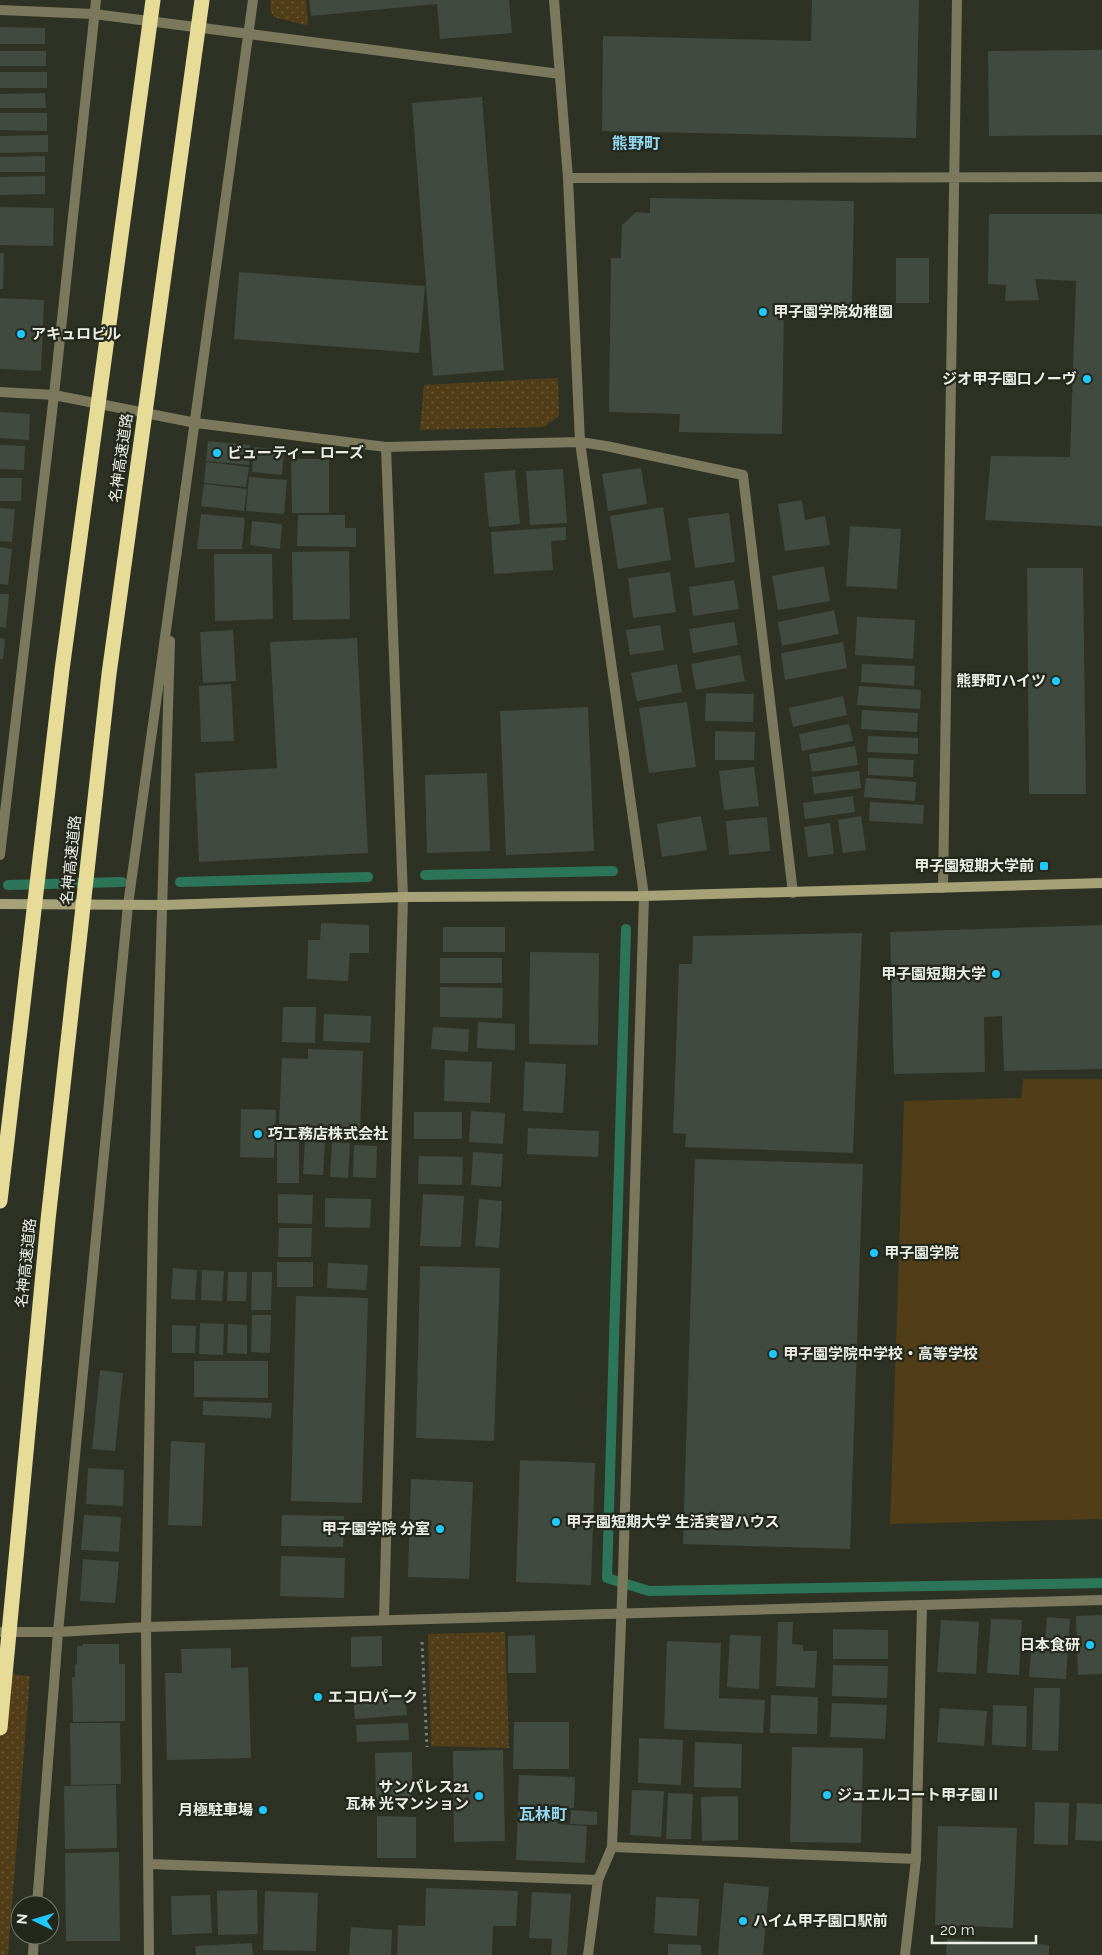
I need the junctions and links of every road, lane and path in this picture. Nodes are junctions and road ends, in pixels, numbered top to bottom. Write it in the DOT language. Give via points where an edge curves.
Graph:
graph roads {
  1 [pos="91,0"];
  2 [pos="96,0"];
  3 [pos="154,0"];
  4 [pos="202,0"];
  5 [pos="253,0"];
  6 [pos="554,0"];
  7 [pos="957,0"];
  8 [pos="0,10"];
  9 [pos="94,14"];
  10 [pos="249,35"];
  11 [pos="560,74"];
  12 [pos="1102,177"];
  13 [pos="568,178"];
  14 [pos="954,178"];
  15 [pos="0,392"];
  16 [pos="54,395"];
  17 [pos="196,423"];
  18 [pos="580,442"];
  19 [pos="386,447"];
  20 [pos="171,592"];
  21 [pos="0,855"];
  22 [pos="1102,883"];
  23 [pos="942,888"];
  24 [pos="793,893"];
  25 [pos="644,896"];
  26 [pos="403,897"];
  27 [pos="0,904"];
  28 [pos="128,904"];
  29 [pos="164,905"];
  30 [pos="0,1201"];
  31 [pos="1102,1600"];
  32 [pos="922,1606"];
  33 [pos="622,1614"];
  34 [pos="421,1619"];
  35 [pos="384,1620"];
  36 [pos="146,1627"];
  37 [pos="0,1632"];
  38 [pos="58,1632"];
  39 [pos="0,1728"];
  40 [pos="427,1747"];
  41 [pos="612,1847"];
  42 [pos="916,1860"];
  43 [pos="148,1864"];
  44 [pos="598,1880"];
  45 [pos="38,1895"];
  46 [pos="149,1955"];
  47 [pos="588,1955"];
  48 [pos="905,1955"];
  1 -- 9 [label="street"];
  2 -- 9 [label="street"];
  3 -- 30 [label="highway, 名神高速道路, bridge" via="64,660"];
  4 -- 39 [label="highway, 名神高速道路, bridge" via="109,674 49,1210"];
  5 -- 10 [label="street"];
  6 -- 11 [label="street"];
  7 -- 14 [label="street"];
  8 -- 9 [label="street"];
  9 -- 10 [label="street"];
  9 -- 16 [label="street"];
  10 -- 11 [label="street"];
  10 -- 17 [label="street"];
  11 -- 13 [label="street"];
  12 -- 14 [label="street"];
  13 -- 14 [label="street"];
  13 -- 18 [label="street"];
  14 -- 23 [label="street"];
  15 -- 16 [label="street"];
  16 -- 17 [label="street"];
  16 -- 21 [label="street"];
  17 -- 19 [label="street"];
  17 -- 20 [label="street"];
  18 -- 19 [label="street"];
  18 -- 24 [label="street" via="743,476"];
  18 -- 25 [label="street"];
  19 -- 26 [label="street"];
  20 -- 28 [label="street"];
  20 -- 29 [label="street"];
  22 -- 23 [label="street"];
  23 -- 24 [label="street"];
  24 -- 25 [label="street"];
  25 -- 26 [label="street"];
  25 -- 33 [label="street"];
  26 -- 29 [label="street"];
  26 -- 35 [label="street"];
  27 -- 28 [label="street"];
  28 -- 29 [label="street"];
  28 -- 38 [label="street"];
  29 -- 36 [label="street" via="153,1214"];
  31 -- 32 [label="street"];
  32 -- 33 [label="street"];
  32 -- 42 [label="street"];
  33 -- 34 [label="street"];
  33 -- 41 [label="street"];
  34 -- 35 [label="street"];
  34 -- 40 [label="path"];
  35 -- 36 [label="street"];
  36 -- 38 [label="street"];
  36 -- 43 [label="street"];
  37 -- 38 [label="street"];
  38 -- 45 [label="street"];
  41 -- 42 [label="street"];
  41 -- 44 [label="street"];
  42 -- 48 [label="street"];
  43 -- 44 [label="street"];
  43 -- 46 [label="street"];
  44 -- 47 [label="street"];
}
